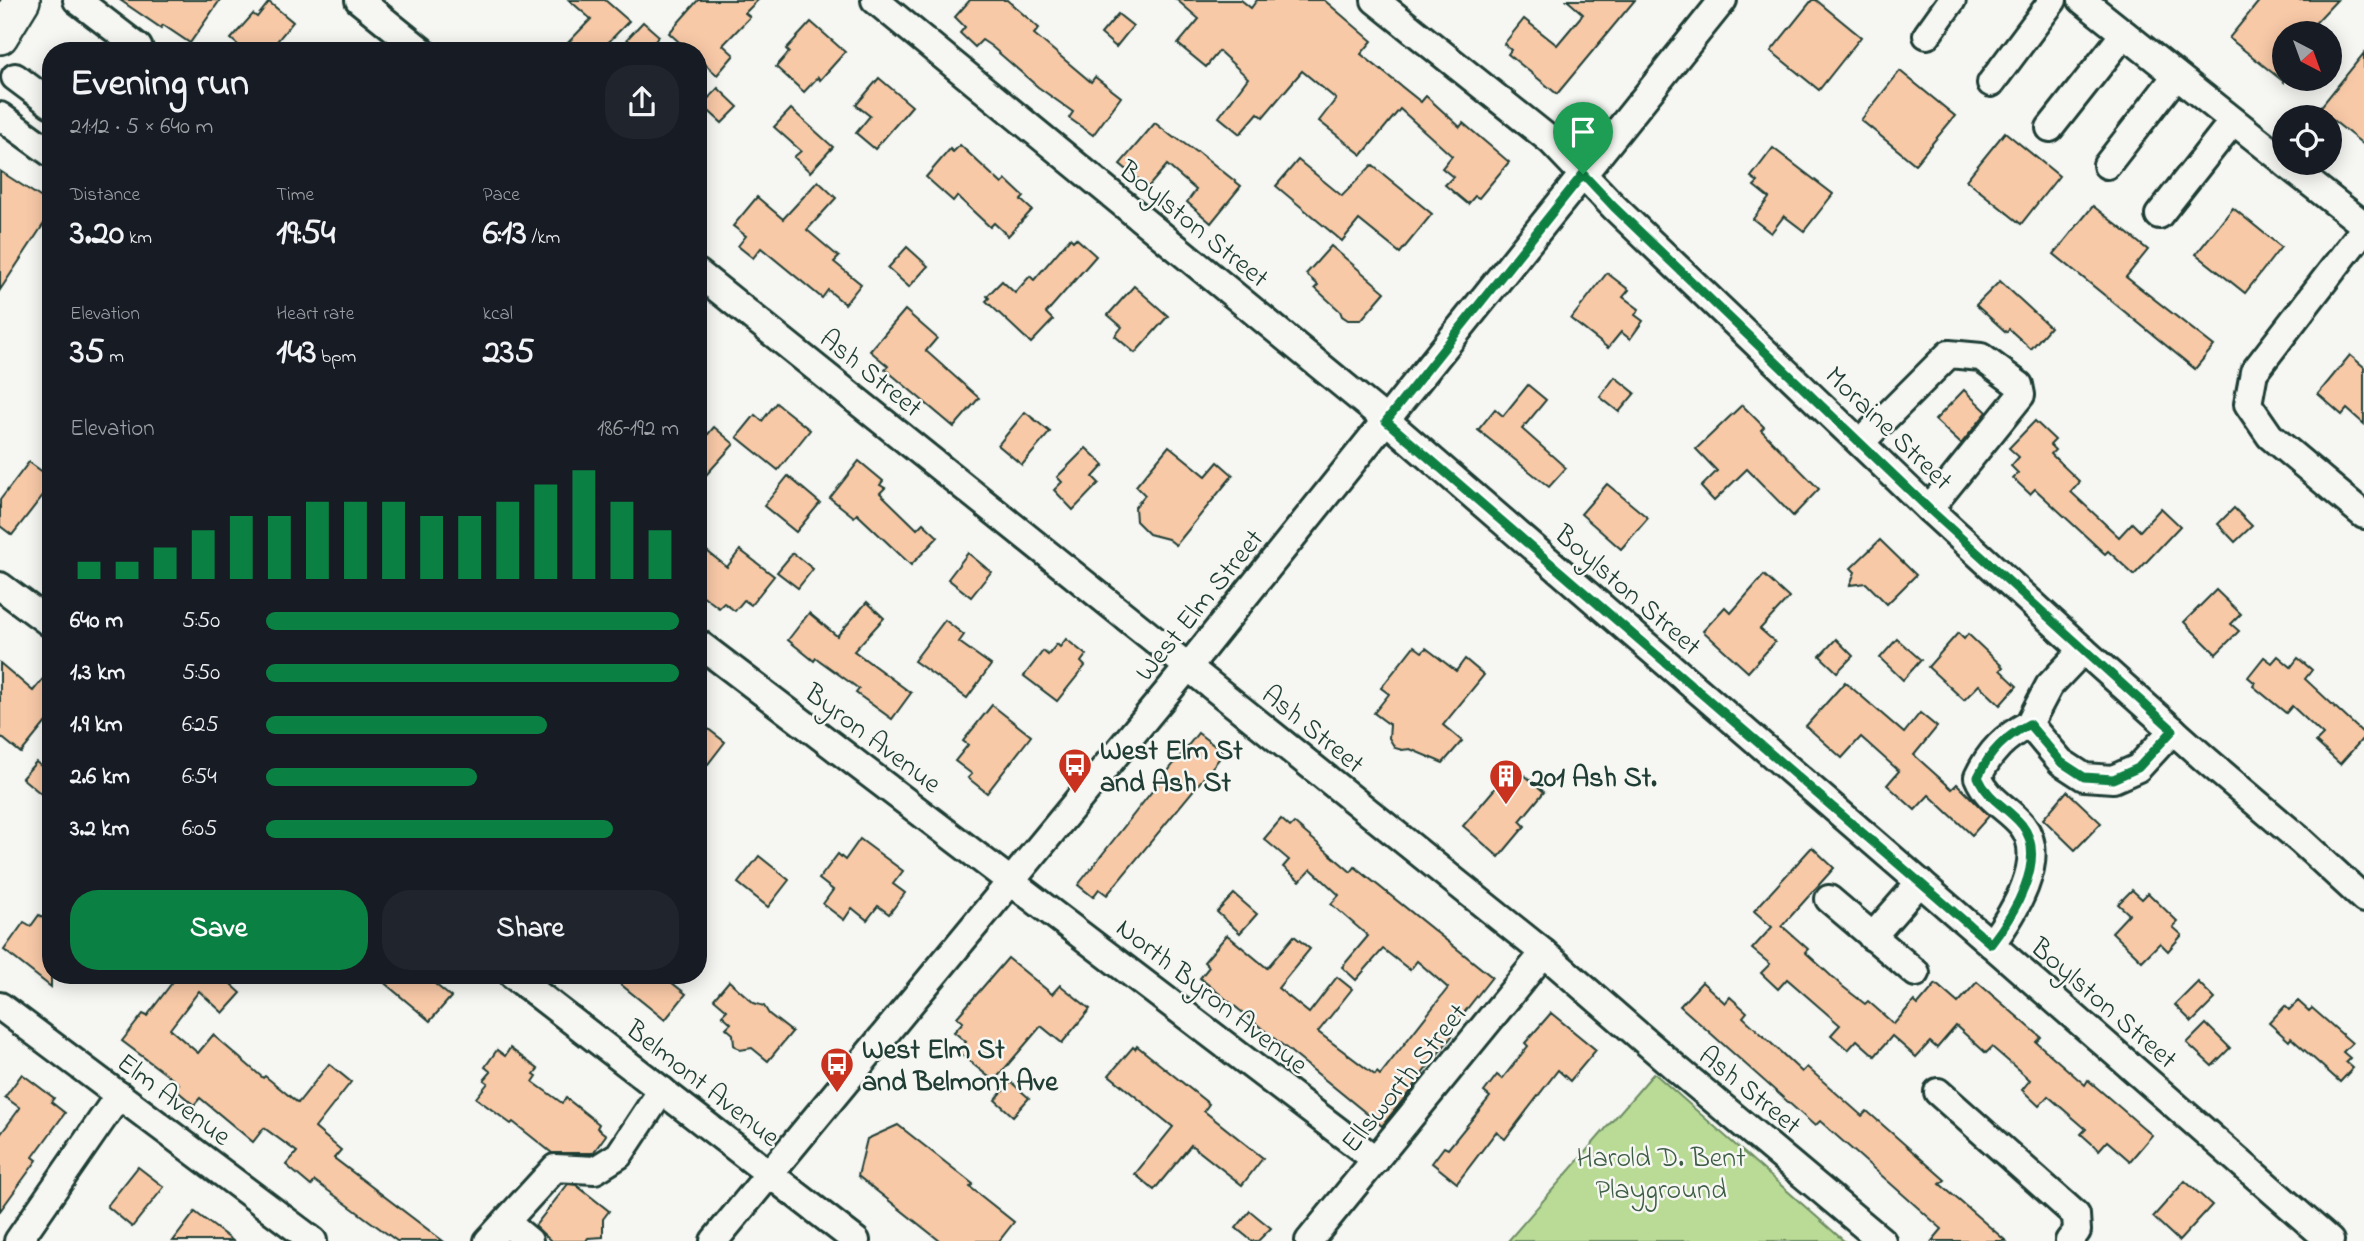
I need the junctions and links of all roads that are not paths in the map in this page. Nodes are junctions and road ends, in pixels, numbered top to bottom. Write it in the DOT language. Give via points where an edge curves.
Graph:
graph roads {
  1 [pos="22,0"];
  2 [pos="77,0"];
  3 [pos="359,0"];
  4 [pos="875,0"];
  5 [pos="1375,0"];
  6 [pos="1723,0"];
  7 [pos="1952,0"];
  8 [pos="2053,0"];
  9 [pos="2082,0"];
  10 [pos="2124,34"];
  11 [pos="1927,35"];
  12 [pos="0,36"];
  13 [pos="132,42"];
  14 [pos="411,42"];
  15 [pos="2176,76"];
  16 [pos="15,78"];
  17 [pos="1991,83"];
  18 [pos="42,98"];
  19 [pos="0,116"];
  20 [pos="2233,121"];
  21 [pos="2050,128"];
  22 [pos="42,146"];
  23 [pos="2272,152"];
  24 [pos="2107,165"];
  25 [pos="1583,174"];
  26 [pos="2301,175"];
  27 [pos="2158,215"];
  28 [pos="2364,227"];
  29 [pos="707,280"];
  30 [pos="1386,421"];
  31 [pos="1861,442"];
  32 [pos="1929,509"];
  33 [pos="2364,514"];
  34 [pos="0,586"];
  35 [pos="42,617"];
  36 [pos="707,650"];
  37 [pos="2083,650"];
  38 [pos="1188,667"];
  39 [pos="2029,724"];
  40 [pos="2173,730"];
  41 [pos="1012,880"];
  42 [pos="1920,882"];
  43 [pos="2364,899"];
  44 [pos="1829,900"];
  45 [pos="1872,937"];
  46 [pos="1991,944"];
  47 [pos="1544,953"];
  48 [pos="1916,973"];
  49 [pos="525,984"];
  50 [pos="0,1006"];
  51 [pos="662,1090"];
  52 [pos="1938,1092"];
  53 [pos="119,1095"];
  54 [pos="1376,1160"];
  55 [pos="770,1173"];
  56 [pos="506,1222"];
  57 [pos="18,1241"];
  58 [pos="313,1241"];
  59 [pos="488,1241"];
  60 [pos="529,1241"];
  61 [pos="714,1241"];
  62 [pos="856,1241"];
  63 [pos="1309,1241"];
  64 [pos="1882,1241"];
  65 [pos="2069,1241"];
  66 [pos="2330,1241"];
  1 -- 12 [label="main road"];
  2 -- 13 [label="street"];
  3 -- 14 [label="street"];
  4 -- 30 [label="street, Boylston Street"];
  5 -- 25 [label="street, Moraine Street" via="1551,141"];
  6 -- 25 [label="street, West Elm Street"];
  7 -- 11 [label="street"];
  8 -- 17 [label="street"];
  9 -- 10 [label="street"];
  10 -- 15 [label="street"];
  10 -- 21 [label="street"];
  15 -- 20 [label="street"];
  15 -- 24 [label="street"];
  16 -- 18 [label="street"];
  19 -- 22 [label="street"];
  20 -- 23 [label="street"];
  20 -- 27 [label="street"];
  25 -- 30 [label="street, West Elm Street"];
  25 -- 31 [label="street, Moraine Street"];
  26 -- 28 [label="street"];
  28 -- 33 [label="street" via="2254,372 2248,404 2270,436"];
  29 -- 38 [label="street, Ash Street"];
  30 -- 38 [label="street, West Elm Street"];
  30 -- 42 [label="street, Boylston Street"];
  31 -- 32 [label="street, Moraine Street"];
  31 -- 32 [label="street" via="1949,354 1981,357 2018,385 2021,395"];
  32 -- 37 [label="street, Moraine Street"];
  34 -- 35 [label="street"];
  36 -- 41 [label="street, Byron Avenue"];
  37 -- 39 [label="street" via="2049,686"];
  37 -- 40 [label="street, Moraine Street"];
  38 -- 41 [label="street, West Elm Street"];
  38 -- 47 [label="street, Ash Street"];
  39 -- 40 [label="street" via="2061,762 2084,777 2113,779 2138,768"];
  39 -- 46 [label="street" via="2007,736 1987,758 1978,777 1984,791 2024,826 2033,852 2023,892 2010,920"];
  40 -- 43 [label="street, Moraine Street"];
  41 -- 54 [label="street, North Byron Avenue"];
  41 -- 55 [label="street, West Elm Street"];
  42 -- 45 [label="street"];
  42 -- 46 [label="street, Boylston Street"];
  44 -- 45 [label="street"];
  45 -- 48 [label="street"];
  46 -- 66 [label="street, Boylston Street"];
  47 -- 54 [label="street, Ellsworth Street"];
  47 -- 64 [label="street, Ash Street"];
  49 -- 51 [label="street, Belmont Avenue"];
  50 -- 53 [label="street, Elm Avenue"];
  51 -- 55 [label="street, Belmont Avenue"];
  51 -- 56 [label="street" via="619,1155 595,1170 555,1168"];
  52 -- 65 [label="street" via="2076,1215 2077,1231"];
  53 -- 57 [label="street"];
  53 -- 58 [label="street, Elm Avenue"];
  54 -- 63 [label="street, Ellsworth Street"];
  55 -- 61 [label="street, West Elm Street"];
  55 -- 62 [label="street, Belmont Avenue"];
  56 -- 59 [label="street"];
  56 -- 60 [label="street"];
}
